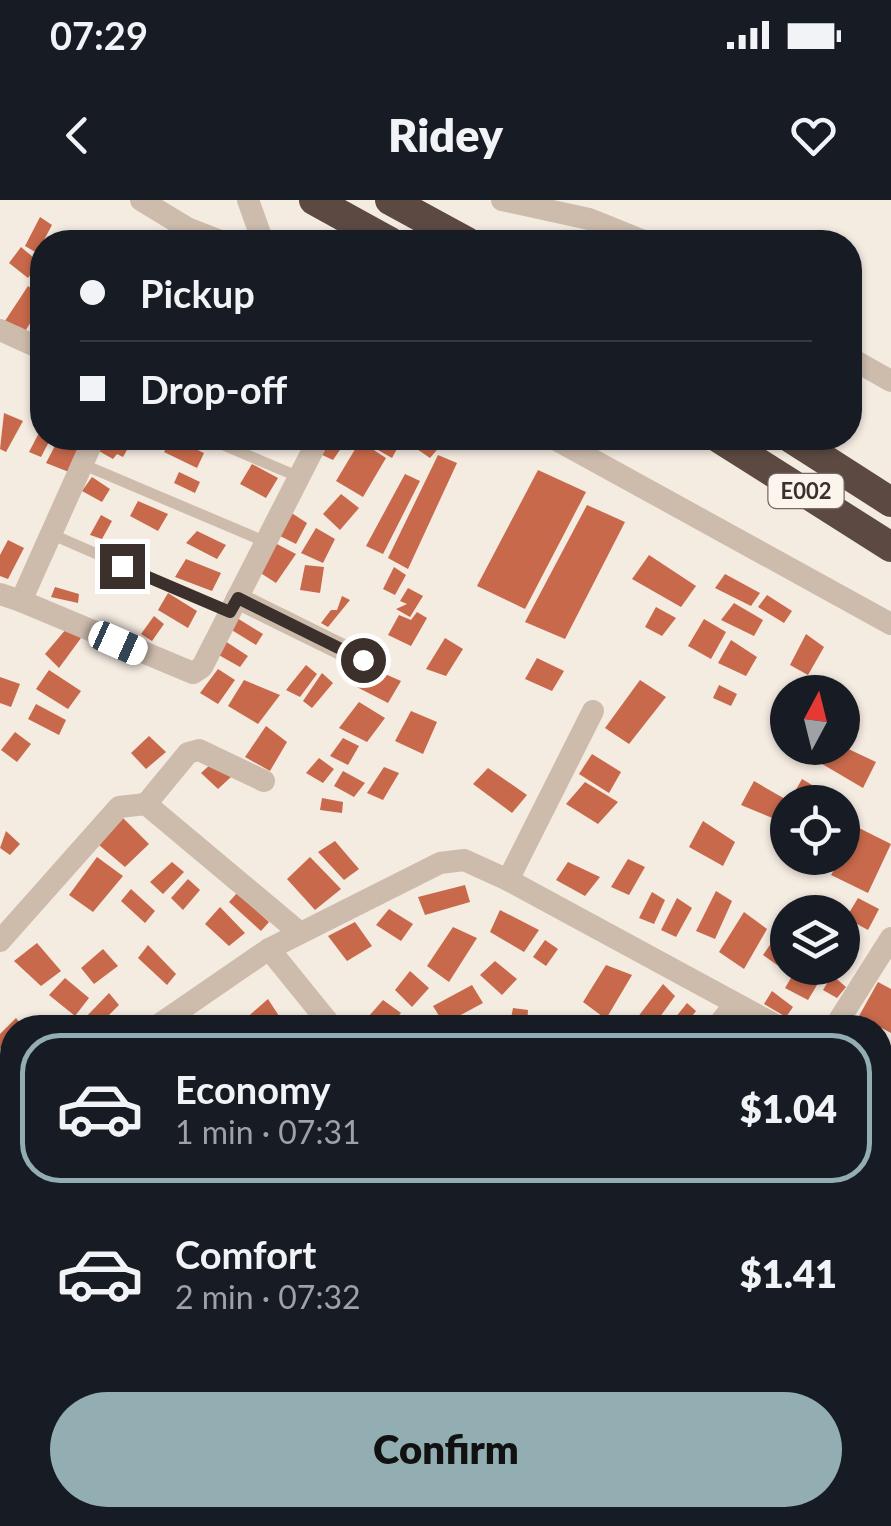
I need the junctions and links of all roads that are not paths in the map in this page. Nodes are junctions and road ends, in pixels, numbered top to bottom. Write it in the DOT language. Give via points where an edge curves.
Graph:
graph roads {
  1 [pos="141,200"];
  2 [pos="248,200"];
  3 [pos="314,200"];
  4 [pos="390,200"];
  5 [pos="502,200"];
  6 [pos="177,230"];
  7 [pos="258,230"];
  8 [pos="368,230"];
  9 [pos="446,230"];
  10 [pos="616,230"];
  11 [pos="0,330"];
  12 [pos="30,344"];
  13 [pos="862,365"];
  14 [pos="891,381"];
  15 [pos="88,450"];
  16 [pos="235,450"];
  17 [pos="312,450"];
  18 [pos="575,450"];
  19 [pos="738,450"];
  20 [pos="810,450"];
  21 [pos="82,464"];
  22 [pos="299,477"];
  23 [pos="891,502"];
  24 [pos="51,534"];
  25 [pos="266,542"];
  26 [pos="891,547"];
  27 [pos="11,597"];
  28 [pos="234,605"];
  29 [pos="891,624"];
  30 [pos="363,660"];
  31 [pos="594,711"];
  32 [pos="264,780"];
  33 [pos="146,804"];
  34 [pos="508,880"];
  35 [pos="300,933"];
  36 [pos="891,938"];
  37 [pos="0,941"];
  38 [pos="270,950"];
  39 [pos="734,1006"];
  40 [pos="173,1015"];
  41 [pos="315,1015"];
  42 [pos="727,1015"];
  43 [pos="753,1015"];
  44 [pos="842,1015"];
  1 -- 6 [label="street"];
  2 -- 7 [label="street"];
  3 -- 8 [label="highway"];
  4 -- 9 [label="highway"];
  5 -- 10 [label="street"];
  11 -- 12 [label="street"];
  13 -- 14 [label="street"];
  15 -- 21 [label="street"];
  16 -- 22 [label="lane"];
  17 -- 22 [label="street"];
  18 -- 29 [label="street"];
  19 -- 26 [label="highway, E002"];
  20 -- 23 [label="highway, E002"];
  21 -- 24 [label="street"];
  21 -- 25 [label="lane"];
  22 -- 25 [label="street"];
  24 -- 27 [label="street"];
  24 -- 28 [label="lane"];
  25 -- 28 [label="street"];
  27 -- 28 [label="street" via="193,673"];
  28 -- 30 [label="street"];
  31 -- 34 [label="street"];
  32 -- 33 [label="street" via="198,750 188,753"];
  33 -- 35 [label="street"];
  33 -- 37 [label="street" via="118,807"];
  34 -- 35 [label="street" via="464,860 440,863"];
  34 -- 39 [label="street"];
  35 -- 38 [label="street"];
  36 -- 44 [label="street"];
  38 -- 40 [label="street"];
  38 -- 41 [label="street"];
  39 -- 42 [label="street"];
  39 -- 43 [label="street"];
}
